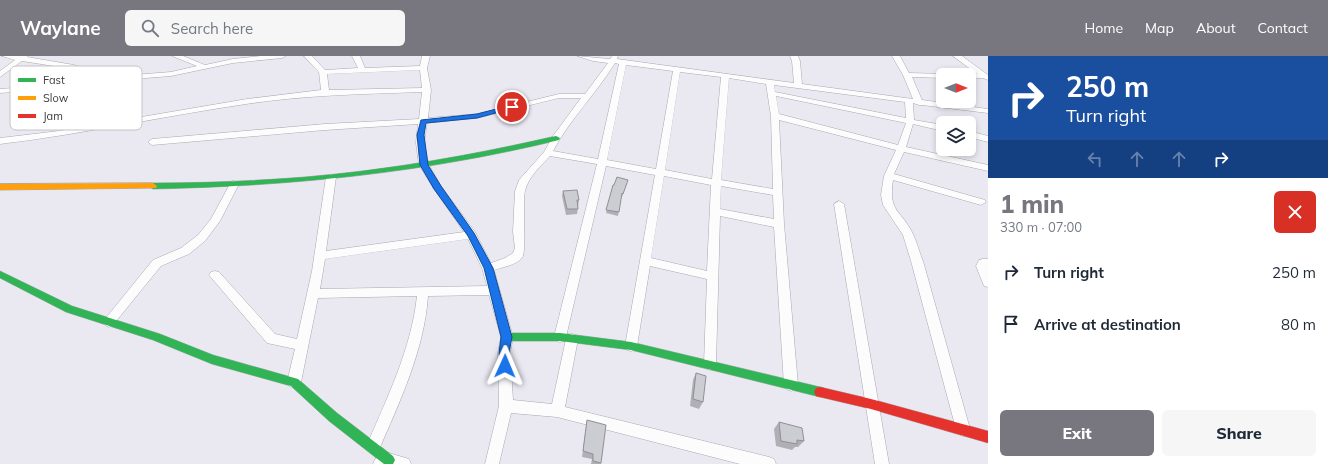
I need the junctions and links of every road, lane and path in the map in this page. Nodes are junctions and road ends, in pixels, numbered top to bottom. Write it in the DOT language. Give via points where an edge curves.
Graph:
graph roads {
  1 [pos="6,56"];
  2 [pos="176,56"];
  3 [pos="282,56"];
  4 [pos="308,56"];
  5 [pos="356,56"];
  6 [pos="426,56"];
  7 [pos="581,56"];
  8 [pos="794,56"];
  9 [pos="896,56"];
  10 [pos="957,56"];
  11 [pos="23,57"];
  12 [pos="245,58"];
  13 [pos="617,60"];
  14 [pos="12,66"];
  15 [pos="69,66"];
  16 [pos="10,67"];
  17 [pos="205,67"];
  18 [pos="423,68"];
  19 [pos="677,70"];
  20 [pos="363,71"];
  21 [pos="323,72"];
  22 [pos="0,75"];
  23 [pos="907,75"];
  24 [pos="725,76"];
  25 [pos="936,76"];
  26 [pos="976,76"];
  27 [pos="142,77"];
  28 [pos="987,77"];
  29 [pos="798,86"];
  30 [pos="770,88"];
  31 [pos="10,90"];
  32 [pos="427,90"];
  33 [pos="0,91"];
  34 [pos="325,92"];
  35 [pos="587,96"];
  36 [pos="914,102"];
  37 [pos="988,111"];
  38 [pos="775,116"];
  39 [pos="142,119"];
  40 [pos="423,121"];
  41 [pos="910,122"];
  42 [pos="936,127"];
  43 [pos="82,130"];
  44 [pos="976,136"];
  45 [pos="556,138"];
  46 [pos="988,139"];
  47 [pos="0,141"];
  48 [pos="152,142"];
  49 [pos="901,149"];
  50 [pos="548,153"];
  51 [pos="602,162"];
  52 [pos="424,165"];
  53 [pos="988,168"];
  54 [pos="660,172"];
  55 [pos="889,176"];
  56 [pos="330,177"];
  57 [pos="716,182"];
  58 [pos="234,184"];
  59 [pos="0,187"];
  60 [pos="777,193"];
  61 [pos="982,202"];
  62 [pos="839,204"];
  63 [pos="714,211"];
  64 [pos="779,224"];
  65 [pos="471,235"];
  66 [pos="320,256"];
  67 [pos="645,261"];
  68 [pos="988,263"];
  69 [pos="488,268"];
  70 [pos="0,274"];
  71 [pos="215,275"];
  72 [pos="713,276"];
  73 [pos="988,283"];
  74 [pos="494,290"];
  75 [pos="423,292"];
  76 [pos="314,294"];
  77 [pos="109,322"];
  78 [pos="507,337"];
  79 [pos="566,338"];
  80 [pos="303,345"];
  81 [pos="631,346"];
  82 [pos="710,364"];
  83 [pos="294,382"];
  84 [pos="791,385"];
  85 [pos="871,404"];
  86 [pos="506,406"];
  87 [pos="557,411"];
  88 [pos="963,429"];
  89 [pos="988,436"];
  90 [pos="373,447"];
  91 [pos="384,462"];
  92 [pos="404,464"];
  93 [pos="492,464"];
  94 [pos="769,464"];
  95 [pos="882,464"];
  1 -- 11 [label="street"];
  2 -- 17 [label="street"];
  3 -- 12 [label="street"];
  4 -- 21 [label="street"];
  5 -- 20 [label="street"];
  6 -- 18 [label="street"];
  7 -- 13 [label="street"];
  8 -- 29 [label="street"];
  9 -- 23 [label="street"];
  10 -- 28 [label="street"];
  11 -- 14 [label="street"];
  11 -- 15 [label="street"];
  12 -- 17 [label="street"];
  13 -- 19 [label="street"];
  13 -- 35 [label="street"];
  13 -- 51 [label="street"];
  16 -- 22 [label="street"];
  17 -- 27 [label="street"];
  18 -- 20 [label="street"];
  18 -- 32 [label="street"];
  19 -- 24 [label="street"];
  19 -- 54 [label="street"];
  20 -- 21 [label="street"];
  21 -- 34 [label="street"];
  23 -- 25 [label="street"];
  23 -- 36 [label="street"];
  24 -- 30 [label="street"];
  24 -- 57 [label="street"];
  26 -- 28 [label="street"];
  29 -- 30 [label="street"];
  29 -- 36 [label="street"];
  30 -- 38 [label="street"];
  30 -- 41 [label="street"];
  31 -- 33 [label="street"];
  32 -- 34 [label="street"];
  32 -- 40 [label="street"];
  34 -- 39 [label="street" via="247,101"];
  35 -- 40 [label="street" via="559,96 477,116"];
  35 -- 45 [label="street"];
  36 -- 37 [label="street"];
  36 -- 41 [label="street"];
  38 -- 49 [label="street"];
  38 -- 60 [label="street"];
  40 -- 48 [label="street"];
  40 -- 52 [label="street" via="420,143"];
  41 -- 42 [label="street"];
  41 -- 49 [label="street"];
  43 -- 47 [label="street"];
  44 -- 46 [label="street"];
  45 -- 50 [label="street"];
  45 -- 52 [label="street" via="500,152"];
  49 -- 53 [label="street"];
  49 -- 55 [label="street"];
  50 -- 51 [label="street"];
  50 -- 69 [label="street" via="524,180 520,191 518,255"];
  51 -- 54 [label="street"];
  51 -- 79 [label="street"];
  52 -- 56 [label="street"];
  52 -- 65 [label="street"];
  54 -- 57 [label="street"];
  54 -- 67 [label="street"];
  55 -- 61 [label="street"];
  55 -- 88 [label="street" via="886,195 888,205 908,234 915,254"];
  56 -- 58 [label="street"];
  56 -- 66 [label="street"];
  57 -- 60 [label="street"];
  57 -- 63 [label="street"];
  58 -- 59 [label="street"];
  58 -- 77 [label="street" via="214,222 206,231 186,250 157,263"];
  60 -- 64 [label="street"];
  62 -- 85 [label="street"];
  63 -- 64 [label="street"];
  63 -- 72 [label="street"];
  64 -- 84 [label="street"];
  65 -- 66 [label="street"];
  65 -- 69 [label="street"];
  66 -- 76 [label="street"];
  67 -- 72 [label="street"];
  67 -- 81 [label="street"];
  68 -- 73 [label="street" via="983,263 982,266"];
  69 -- 74 [label="street"];
  70 -- 77 [label="street" via="69,309"];
  71 -- 80 [label="street" via="271,339"];
  72 -- 82 [label="street"];
  74 -- 75 [label="street"];
  74 -- 78 [label="street"];
  75 -- 76 [label="street"];
  75 -- 90 [label="street" via="414,342"];
  76 -- 80 [label="street"];
  77 -- 83 [label="street" via="212,359"];
  78 -- 79 [label="street"];
  78 -- 86 [label="street" via="504,353"];
  79 -- 81 [label="street"];
  79 -- 87 [label="street"];
  80 -- 83 [label="street"];
  81 -- 82 [label="street"];
  82 -- 84 [label="street"];
  83 -- 90 [label="street" via="333,417"];
  84 -- 85 [label="street"];
  85 -- 88 [label="street"];
  85 -- 95 [label="street"];
  86 -- 87 [label="street"];
  86 -- 93 [label="street"];
  87 -- 94 [label="street"];
  88 -- 89 [label="street"];
  90 -- 91 [label="street"];
  91 -- 92 [label="street"];
}
